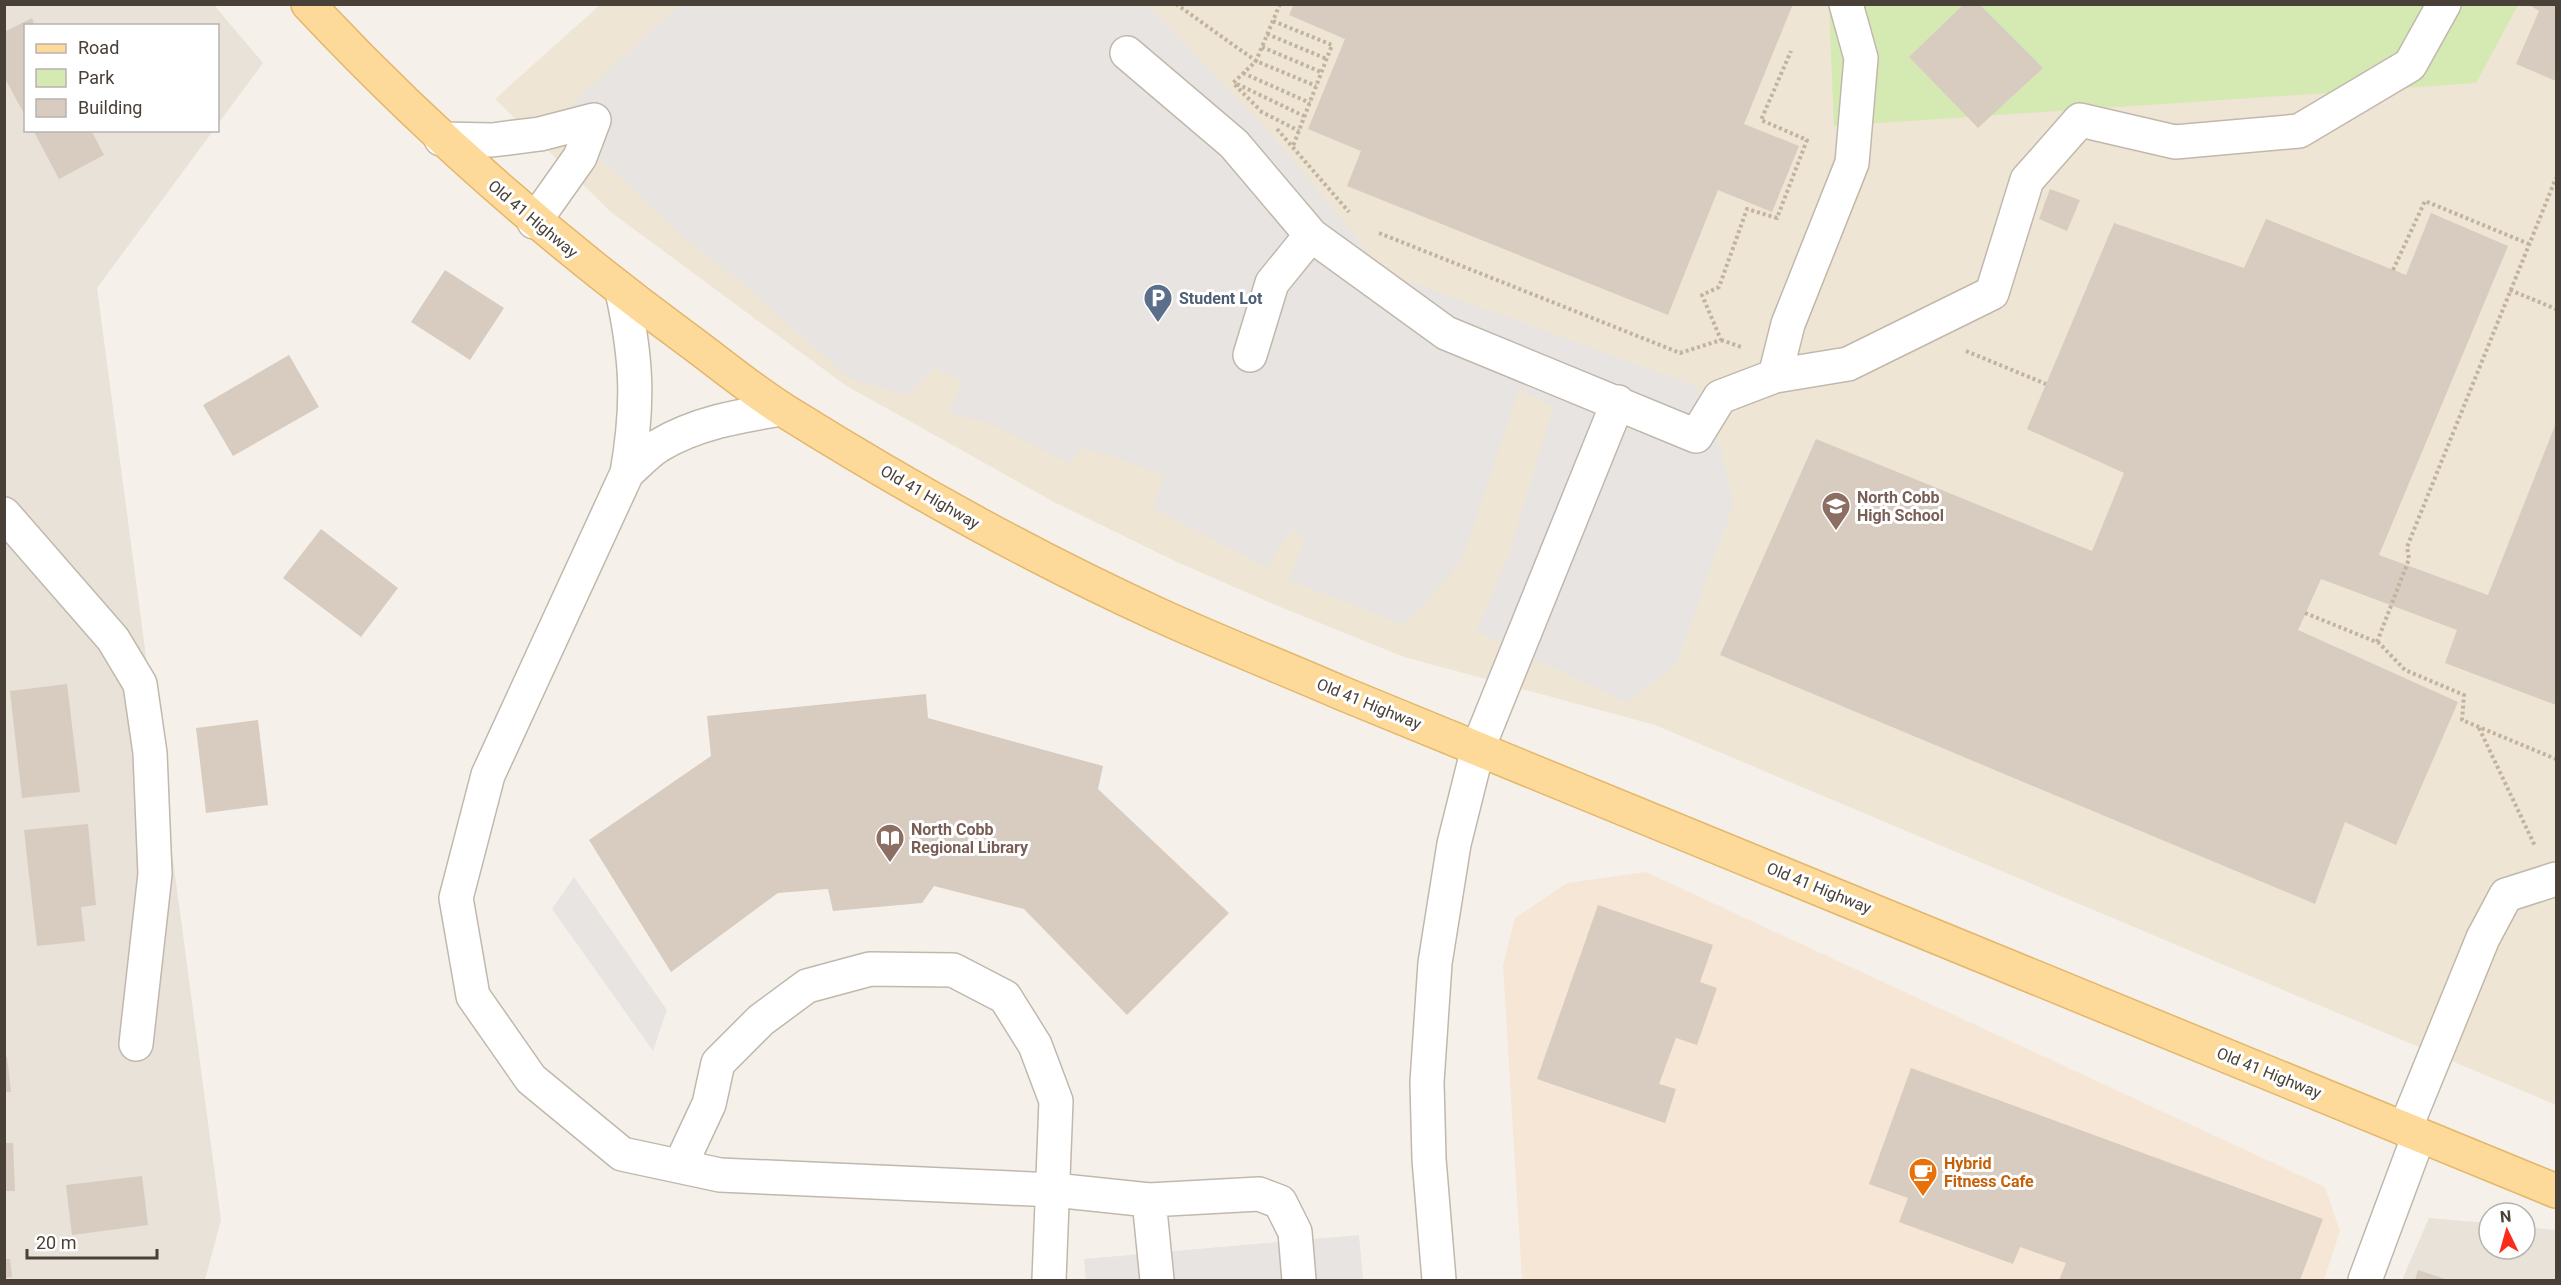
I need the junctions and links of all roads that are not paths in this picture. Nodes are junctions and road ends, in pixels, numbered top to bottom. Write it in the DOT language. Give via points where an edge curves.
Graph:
graph roads {
  1 [pos="308,4"];
  2 [pos="1846,4"];
  3 [pos="2444,4"];
  4 [pos="1127,53"];
  5 [pos="441,140"];
  6 [pos="534,222"];
  7 [pos="1311,235"];
  8 [pos="622,291"];
  9 [pos="1250,355"];
  10 [pos="1775,376"];
  11 [pos="1618,402"];
  12 [pos="782,409"];
  13 [pos="627,472"];
  14 [pos="4,514"];
  15 [pos="1478,748"];
  16 [pos="2554,879"];
  17 [pos="136,1044"];
  18 [pos="2412,1132"];
  19 [pos="680,1166"];
  20 [pos="1054,1190"];
  21 [pos="2556,1191"];
  22 [pos="1149,1200"];
  23 [pos="1049,1281"];
  24 [pos="1157,1281"];
  25 [pos="1299,1281"];
  26 [pos="1439,1281"];
  27 [pos="2365,1281"];
  1 -- 5 [label="main road, Old 41 Highway"];
  2 -- 10 [label="street" via="1861,58 1852,163 1788,324"];
  3 -- 10 [label="street" via="2410,65 2299,131 2175,142 2080,120 2027,180 1992,293 1848,364"];
  4 -- 7 [label="street" via="1234,144"];
  5 -- 6 [label="main road, Old 41 Highway"];
  5 -- 6 [label="street" via="540,135 594,120 580,157"];
  6 -- 8 [label="main road, Old 41 Highway"];
  7 -- 9 [label="street" via="1272,283"];
  7 -- 11 [label="street" via="1446,333"];
  8 -- 12 [label="main road, Old 41 Highway"];
  8 -- 13 [label="street" via="637,383"];
  10 -- 11 [label="street" via="1720,397 1696,436"];
  11 -- 15 [label="street"];
  12 -- 13 [label="street" via="716,421 685,432 657,447"];
  12 -- 15 [label="main road, Old 41 Highway" via="1021,548 1106,590"];
  13 -- 19 [label="street" via="488,775 456,898 473,996 531,1079 622,1154"];
  14 -- 17 [label="street" via="113,639 140,684 150,753 155,874"];
  15 -- 18 [label="main road, Old 41 Highway"];
  15 -- 26 [label="street" via="1454,844 1430,1008 1428,1115"];
  16 -- 18 [label="street" via="2506,895 2483,938"];
  18 -- 21 [label="main road, Old 41 Highway"];
  18 -- 27 [label="street"];
  19 -- 20 [label="street" via="720,1175"];
  19 -- 20 [label="street" via="709,1104 718,1062 761,1020 807,986 870,969 953,970 1005,997 1035,1045 1056,1101"];
  20 -- 22 [label="street"];
  20 -- 23 [label="street"];
  22 -- 24 [label="street"];
  22 -- 25 [label="street" via="1238,1193 1259,1194 1280,1202 1295,1232"];
}
